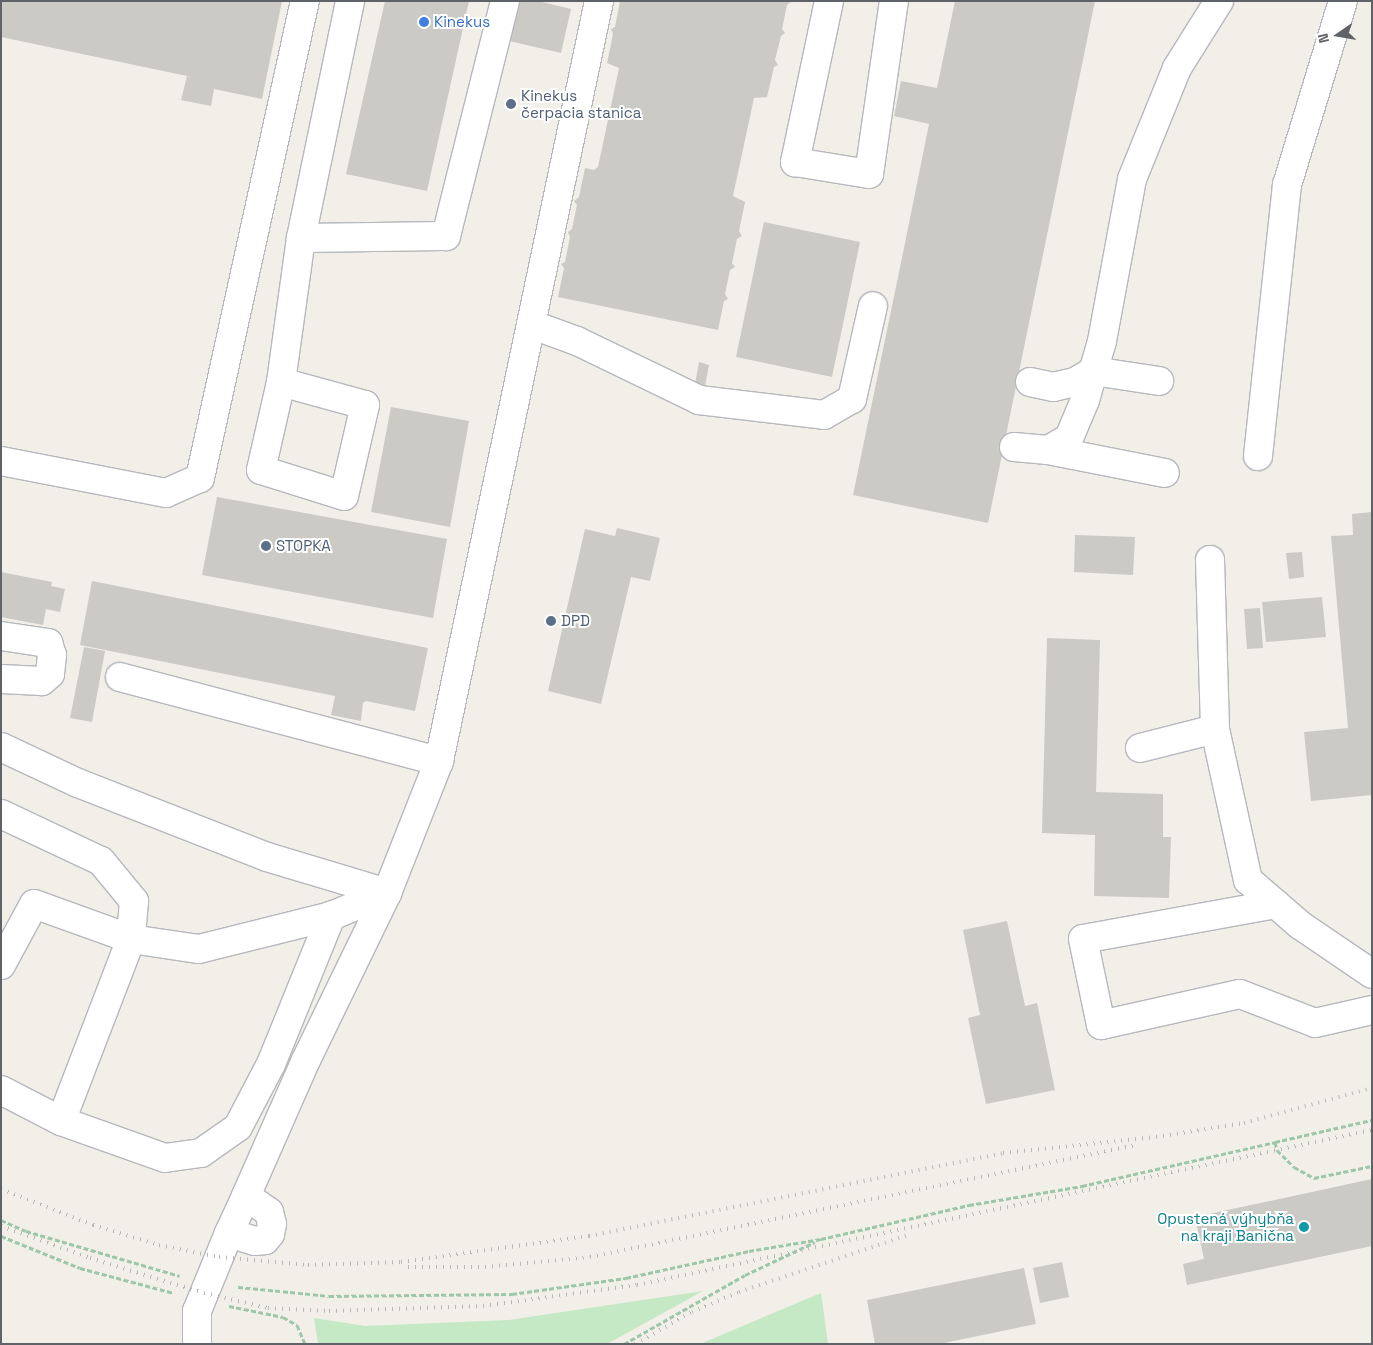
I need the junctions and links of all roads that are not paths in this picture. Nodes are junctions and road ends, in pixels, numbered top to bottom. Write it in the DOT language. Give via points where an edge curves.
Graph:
graph roads {
  1 [pos="305,1"];
  2 [pos="350,1"];
  3 [pos="505,1"];
  4 [pos="599,1"];
  5 [pos="829,1"];
  6 [pos="893,1"];
  7 [pos="1219,1"];
  8 [pos="1344,1"];
  9 [pos="301,238"];
  10 [pos="874,306"];
  11 [pos="533,325"];
  12 [pos="1093,371"];
  13 [pos="1159,381"];
  14 [pos="281,382"];
  15 [pos="1030,382"];
  16 [pos="1014,447"];
  17 [pos="1048,450"];
  18 [pos="1258,456"];
  19 [pos="1,461"];
  20 [pos="1165,473"];
  21 [pos="1210,560"];
  22 [pos="1,636"];
  23 [pos="120,677"];
  24 [pos="1,679"];
  25 [pos="1215,729"];
  26 [pos="1,747"];
  27 [pos="1140,748"];
  28 [pos="439,761"];
  29 [pos="1,814"];
  30 [pos="387,893"];
  31 [pos="1276,904"];
  32 [pos="331,916"];
  33 [pos="131,939"];
  34 [pos="1,965"];
  35 [pos="1372,974"];
  36 [pos="1372,1010"];
  37 [pos="1,1090"];
  38 [pos="61,1121"];
  39 [pos="246,1196"];
  40 [pos="229,1233"];
  41 [pos="197,1344"];
  1 -- 19 [label="lane" via="200,478 166,494"];
  2 -- 9 [label="lane"];
  3 -- 9 [label="lane" via="446,236"];
  4 -- 11 [label="lane"];
  5 -- 6 [label="lane" via="795,162 870,174"];
  7 -- 12 [label="lane" via="1177,68 1132,179 1114,281"];
  8 -- 18 [label="lane" via="1287,185"];
  9 -- 14 [label="lane"];
  10 -- 11 [label="lane" via="852,398 824,415 699,400 576,341"];
  11 -- 28 [label="lane"];
  12 -- 13 [label="lane"];
  12 -- 15 [label="lane" via="1075,382 1053,388"];
  12 -- 17 [label="lane" via="1069,438"];
  14 -- 14 [label="lane" via="261,470 344,496 365,405"];
  16 -- 17 [label="lane"];
  17 -- 20 [label="lane"];
  21 -- 25 [label="lane"];
  22 -- 24 [label="lane" via="48,643 52,655 50,674 42,681"];
  23 -- 28 [label="lane"];
  25 -- 27 [label="lane"];
  25 -- 31 [label="lane" via="1248,880"];
  26 -- 30 [label="lane" via="78,783 267,857"];
  28 -- 30 [label="lane"];
  29 -- 33 [label="lane" via="101,862 134,901"];
  30 -- 32 [label="lane"];
  30 -- 39 [label="lane" via="306,1060"];
  31 -- 35 [label="lane" via="1300,925"];
  31 -- 36 [label="lane" via="1083,939 1101,1025 1240,994 1315,1023"];
  32 -- 33 [label="lane" via="199,949"];
  32 -- 38 [label="lane" via="271,1064 238,1127 202,1153 165,1158"];
  33 -- 34 [label="lane" via="34,904"];
  33 -- 38 [label="lane"];
  37 -- 38 [label="lane"];
  39 -- 40 [label="lane"];
  39 -- 40 [label="lane" via="268,1212 272,1224 270,1234 265,1240 255,1241"];
  40 -- 41 [label="lane" via="197,1311"];
}
